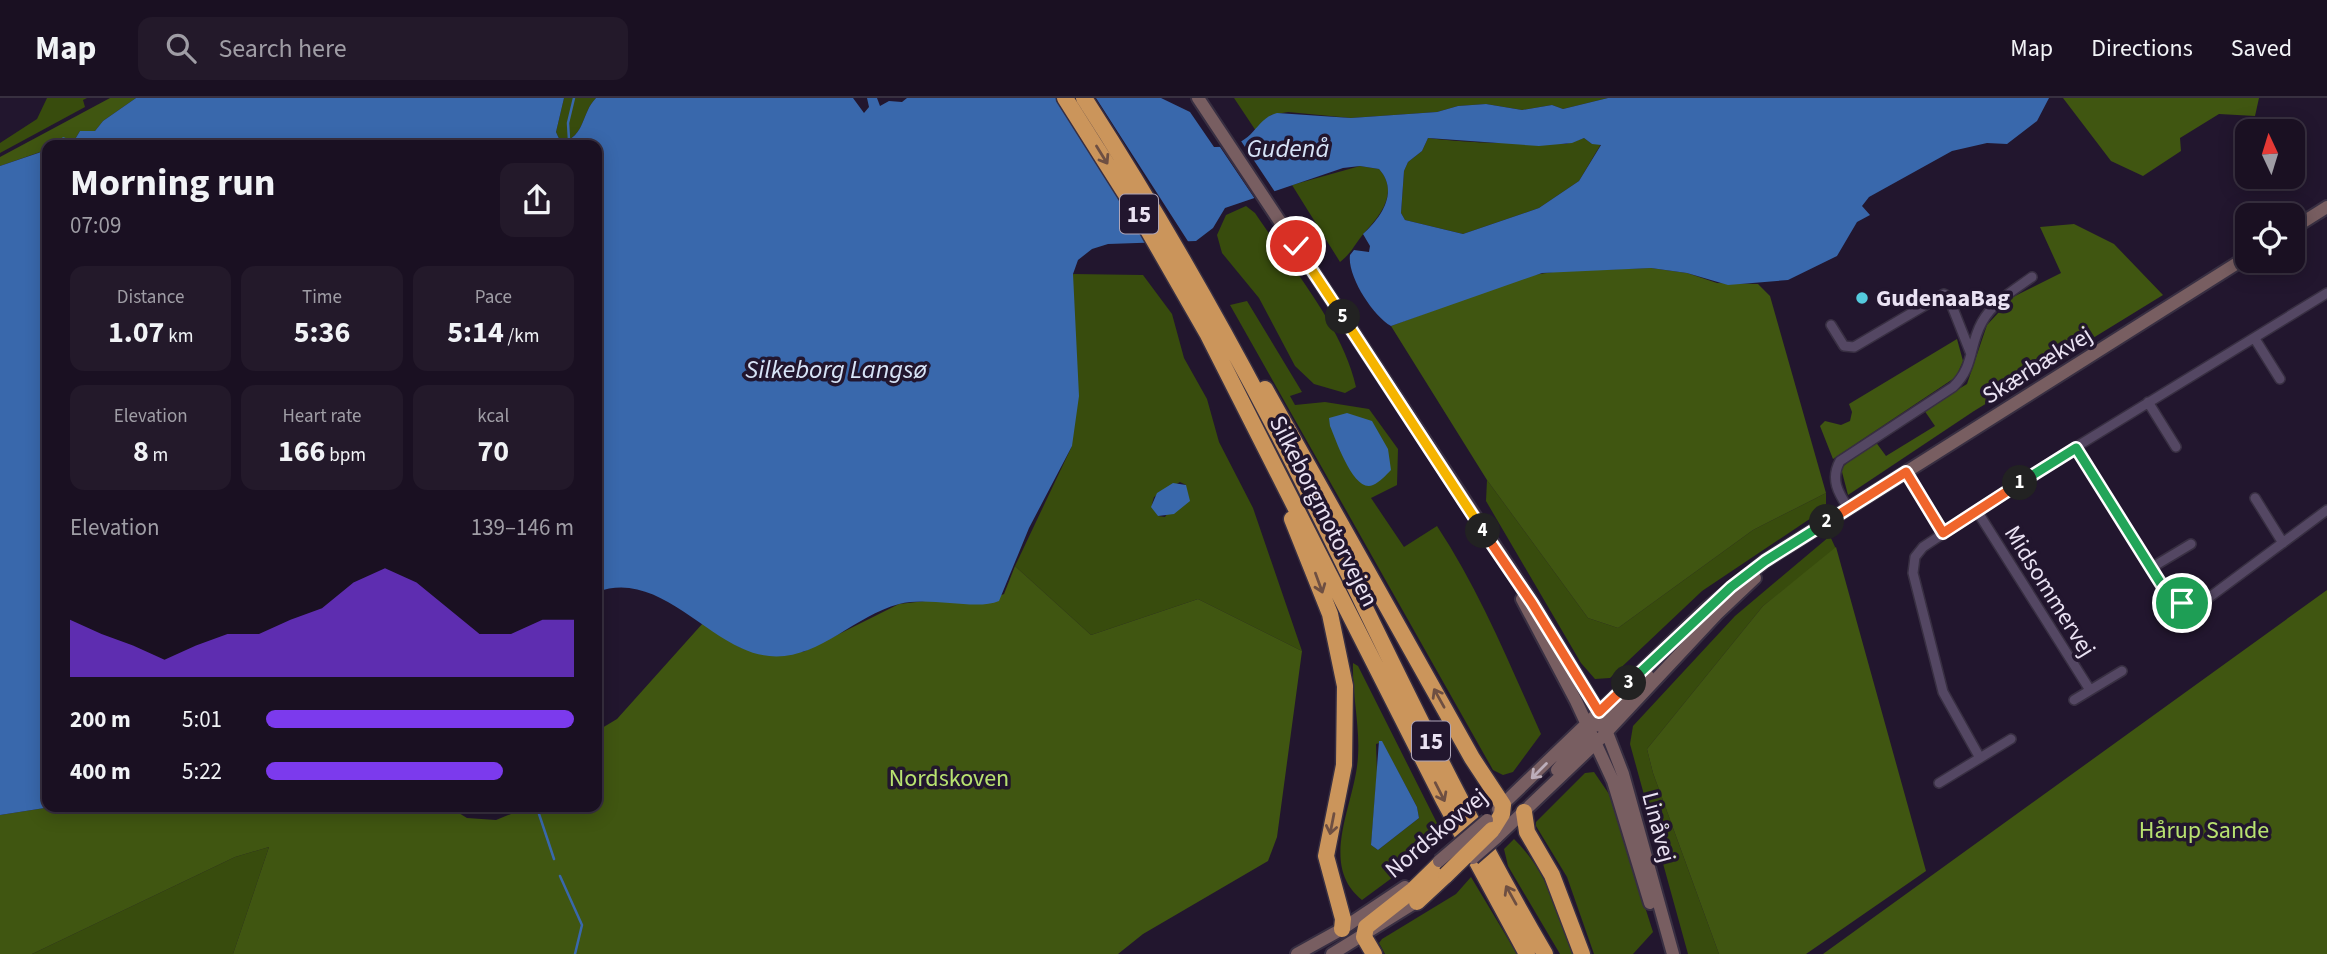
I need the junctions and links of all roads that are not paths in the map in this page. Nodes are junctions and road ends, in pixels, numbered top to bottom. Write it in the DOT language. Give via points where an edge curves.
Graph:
graph roads {
  1 [pos="1065,98"];
  2 [pos="1084,98"];
  3 [pos="1198,98"];
  4 [pos="2327,207"];
  5 [pos="2305,221"];
  6 [pos="2235,265"];
  7 [pos="2032,277"];
  8 [pos="2327,293"];
  9 [pos="1831,325"];
  10 [pos="1219,326"];
  11 [pos="2255,339"];
  12 [pos="1971,354"];
  13 [pos="1223,363"];
  14 [pos="2280,379"];
  15 [pos="2148,402"];
  16 [pos="2176,447"];
  17 [pos="2076,448"];
  18 [pos="1906,472"];
  19 [pos="2255,498"];
  20 [pos="1849,509"];
  21 [pos="2327,510"];
  22 [pos="1977,511"];
  23 [pos="1943,533"];
  24 [pos="1803,538"];
  25 [pos="2283,543"];
  26 [pos="2191,544"];
  27 [pos="1504,564"];
  28 [pos="2151,568"];
  29 [pos="2122,671"];
  30 [pos="2090,690"];
  31 [pos="2074,700"];
  32 [pos="1597,727"];
  33 [pos="2011,739"];
  34 [pos="1980,758"];
  35 [pos="1939,783"];
  36 [pos="1524,812"];
  37 [pos="1497,822"];
  38 [pos="1463,840"];
  39 [pos="1541,856"];
  40 [pos="1444,870"];
  41 [pos="1332,883"];
  42 [pos="1417,902"];
  43 [pos="1367,928"];
  44 [pos="1342,929"];
  45 [pos="1297,954"];
  46 [pos="1332,954"];
  47 [pos="1374,954"];
  48 [pos="1527,954"];
  49 [pos="1545,954"];
  50 [pos="1582,954"];
  51 [pos="1671,954"];
  1 -- 10 [label="highway, Silkeborgmotorvejen / 15, one-way" via="1144,223"];
  2 -- 10 [label="highway, 15" via="1157,214"];
  3 -- 27 [label="street"];
  4 -- 5 [label="street"];
  6 -- 18 [label="street, Skærbækvej"];
  7 -- 12 [label="street, Skærbækvej" via="1989,312"];
  8 -- 11 [label="street"];
  9 -- 12 [label="street, Skærbækvej" via="1844,346 1854,348 1944,294"];
  10 -- 13 [label="highway, Silkeborgmotorvejen / 15"];
  37 -- 10 [label="highway, one-way" via="1472,758"];
  49 -- 10 [label="highway, Silkeborgmotorvejen / 15, one-way" via="1456,791"];
  11 -- 14 [label="street"];
  11 -- 15 [label="street"];
  12 -- 20 [label="street, Skærbækvej" via="1965,376 1953,387 1840,461 1835,481"];
  13 -- 41 [label="highway, one-way" via="1314,568 1331,614 1341,661 1346,712 1344,765 1326,856"];
  13 -- 48 [label="highway, Silkeborgmotorvejen / 15, one-way" via="1443,799"];
  15 -- 16 [label="street"];
  15 -- 17 [label="street"];
  17 -- 22 [label="street"];
  17 -- 28 [label="street"];
  18 -- 20 [label="street, Skærbækvej"];
  18 -- 23 [label="street"];
  19 -- 25 [label="street"];
  20 -- 24 [label="street, Skærbækvej"];
  21 -- 25 [label="street"];
  22 -- 23 [label="street"];
  22 -- 30 [label="street, Midsommervej"];
  23 -- 34 [label="street" via="1915,557 1913,573 1943,692"];
  24 -- 32 [label="street, Skærbækvej" via="1765,561 1691,623"];
  24 -- 32 [label="street, Skærbækvej" via="1730,600 1618,719"];
  25 -- 28 [label="street" via="2197,603 2182,603 2168,595"];
  26 -- 28 [label="street"];
  27 -- 32 [label="street" via="1537,630"];
  27 -- 32 [label="street" via="1532,603"];
  29 -- 30 [label="street, Midsommervej"];
  30 -- 31 [label="street, Midsommervej"];
  32 -- 36 [label="street, Nordskovvej"];
  32 -- 37 [label="street, Nordskovvej, one-way"];
  32 -- 51 [label="street, Linåvej"];
  32 -- 51 [label="street, Linåvej" via="1627,786"];
  33 -- 34 [label="street"];
  34 -- 35 [label="street"];
  36 -- 37 [label="street, Nordskovvej"];
  36 -- 39 [label="highway" via="1527,832"];
  37 -- 38 [label="street, Nordskovvej, bridge"];
  37 -- 39 [label="highway"];
  37 -- 40 [label="highway, bridge"];
  38 -- 40 [label="highway, bridge"];
  39 -- 50 [label="highway"];
  40 -- 42 [label="highway"];
  40 -- 43 [label="highway"];
  41 -- 43 [label="highway"];
  41 -- 44 [label="highway"];
  42 -- 43 [label="street, Nordskovvej"];
  43 -- 44 [label="street, Nordskovvej"];
  43 -- 46 [label="street, Nordskovvej"];
  43 -- 47 [label="highway"];
  44 -- 45 [label="street, Nordskovvej"];
}
